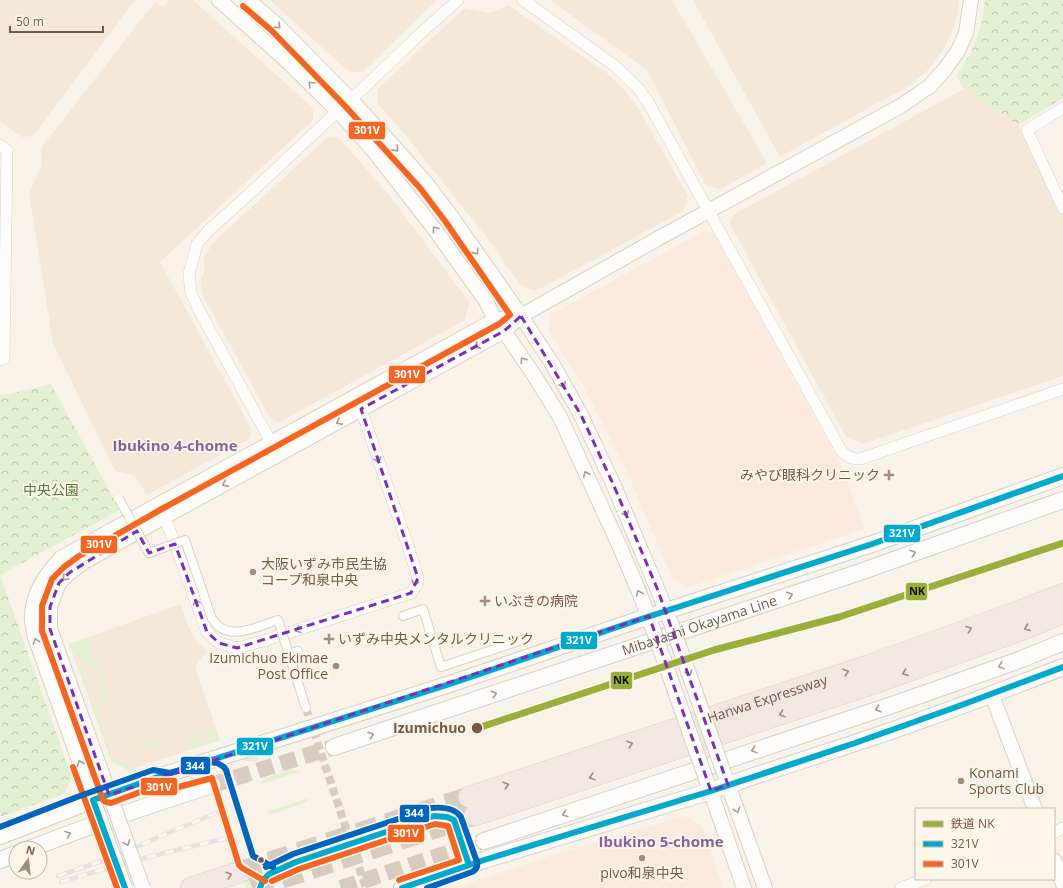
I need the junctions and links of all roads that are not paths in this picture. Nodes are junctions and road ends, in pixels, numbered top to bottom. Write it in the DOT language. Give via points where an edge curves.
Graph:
graph roads {
  1 [pos="219,0"];
  2 [pos="248,0"];
  3 [pos="458,0"];
  4 [pos="524,0"];
  5 [pos="971,0"];
  6 [pos="351,100"];
  7 [pos="1063,108"];
  8 [pos="338,111"];
  9 [pos="0,145"];
  10 [pos="1063,208"];
  11 [pos="709,211"];
  12 [pos="3,223"];
  13 [pos="2,278"];
  14 [pos="521,316"];
  15 [pos="2,318"];
  16 [pos="495,320"];
  17 [pos="504,332"];
  18 [pos="0,360"];
  19 [pos="1063,389"];
  20 [pos="361,410"];
  21 [pos="271,442"];
  22 [pos="1063,476"];
  23 [pos="120,499"];
  24 [pos="1063,500"];
  25 [pos="164,517"];
  26 [pos="1063,594"];
  27 [pos="1063,613"];
  28 [pos="403,616"];
  29 [pos="668,617"];
  30 [pos="651,623"];
  31 [pos="528,638"];
  32 [pos="1063,642"];
  33 [pos="298,650"];
  34 [pos="289,653"];
  35 [pos="1063,668"];
  36 [pos="992,695"];
  37 [pos="306,708"];
  38 [pos="334,747"];
  39 [pos="726,779"];
  40 [pos="212,785"];
  41 [pos="708,785"];
  42 [pos="112,801"];
  43 [pos="96,806"];
  44 [pos="1035,808"];
  45 [pos="0,836"];
  46 [pos="484,841"];
  47 [pos="48,842"];
  48 [pos="1055,863"];
  49 [pos="240,872"];
  50 [pos="923,880"];
  51 [pos="1063,884"];
  52 [pos="125,888"];
  53 [pos="143,888"];
  54 [pos="191,888"];
  55 [pos="402,888"];
  56 [pos="744,888"];
  57 [pos="765,888"];
  58 [pos="901,888"];
  8 -- 1 [label="street, one-way"];
  2 -- 6 [label="street, one-way" via="276,24"];
  3 -- 6 [label="street"];
  4 -- 11 [label="street" via="615,66 638,88"];
  5 -- 11 [label="street" via="966,33 958,51 930,86 899,107"];
  6 -- 14 [label="street, one-way" via="426,184"];
  7 -- 10 [label="street" via="1027,130"];
  16 -- 8 [label="street, one-way" via="486,300 436,231 373,150"];
  8 -- 21 [label="street" via="209,230 198,244 189,274 191,293 200,312"];
  9 -- 12 [label="street" via="8,150"];
  11 -- 14 [label="street"];
  11 -- 19 [label="street" via="842,452 849,458 860,459"];
  12 -- 13 [label="street"];
  13 -- 15 [label="street"];
  14 -- 16 [label="street"];
  14 -- 17 [label="street"];
  14 -- 29 [label="street, one-way" via="581,415 614,486"];
  15 -- 18 [label="street" via="4,359"];
  16 -- 17 [label="street"];
  16 -- 21 [label="street"];
  17 -- 20 [label="street, one-way"];
  30 -- 17 [label="street, one-way" via="619,545 560,417"];
  20 -- 25 [label="street, one-way"];
  20 -- 25 [label="street, one-way" via="418,578 411,593 237,648 218,643 207,632"];
  43 -- 21 [label="street, one-way" via="35,637 32,618 38,588 61,558"];
  22 -- 29 [label="main road, Mibayashi Okayama Line"];
  23 -- 34 [label="street, bridge" via="149,553 185,540 212,619 221,628 230,632 242,632 278,620"];
  38 -- 24 [label="main road, Mibayashi Okayama Line, one-way" via="860,572"];
  25 -- 42 [label="street, one-way" via="69,573 60,583 50,607 50,628"];
  27 -- 26 [label="highway, Hanwa Expressway, one-way" via="878,682 472,806 1014,614"];
  28 -- 31 [label="street" via="423,609 441,667"];
  29 -- 30 [label="main road, Mibayashi Okayama Line"];
  29 -- 39 [label="street, one-way, bridge"];
  30 -- 41 [label="street, bridge"];
  30 -- 42 [label="main road, Mibayashi Okayama Line" via="155,778 123,789"];
  32 -- 46 [label="main road, one-way" via="898,703"];
  33 -- 34 [label="street"];
  34 -- 37 [label="street, bridge"];
  35 -- 36 [label="main road"];
  36 -- 39 [label="main road" via="855,743"];
  36 -- 44 [label="street"];
  39 -- 41 [label="main road"];
  39 -- 57 [label="street, one-way"];
  47 -- 40 [label="main road, one-way"];
  41 -- 55 [label="main road"];
  41 -- 56 [label="street"];
  42 -- 43 [label="main road, Mibayashi Okayama Line"];
  42 -- 53 [label="street, one-way, bridge"];
  43 -- 45 [label="main road, Mibayashi Okayama Line"];
  43 -- 52 [label="street, bridge"];
  48 -- 51 [label="street"];
  54 -- 49 [label="highway, one-way"];
  50 -- 58 [label="street"];
}
